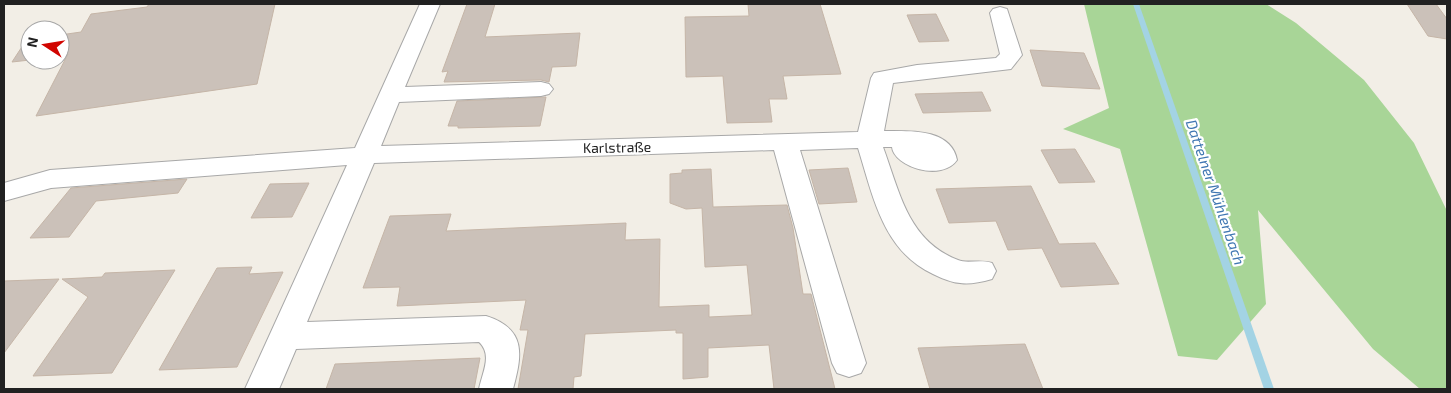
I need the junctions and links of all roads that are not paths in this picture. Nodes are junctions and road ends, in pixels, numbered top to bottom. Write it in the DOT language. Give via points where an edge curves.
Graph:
graph roads {
  1 [pos="430,4"];
  2 [pos="1000,13"];
  3 [pos="541,89"];
  4 [pos="391,95"];
  5 [pos="912,140"];
  6 [pos="869,142"];
  7 [pos="785,144"];
  8 [pos="365,154"];
  9 [pos="4,192"];
  10 [pos="981,271"];
  11 [pos="286,336"];
  12 [pos="849,363"];
  13 [pos="262,389"];
  14 [pos="496,389"];
  1 -- 4 [label="street"];
  2 -- 6 [label="street" via="1011,55 1003,64 882,78"];
  3 -- 4 [label="street"];
  4 -- 8 [label="street"];
  5 -- 6 [label="street, Karlstraße"];
  6 -- 7 [label="street, Karlstraße"];
  6 -- 10 [label="street" via="896,222 916,250 958,273"];
  7 -- 8 [label="street, Karlstraße"];
  7 -- 12 [label="street"];
  8 -- 9 [label="street, Karlstraße" via="50,179"];
  8 -- 11 [label="street"];
  11 -- 13 [label="street"];
  11 -- 14 [label="street" via="486,329 501,342 504,357"];
}
